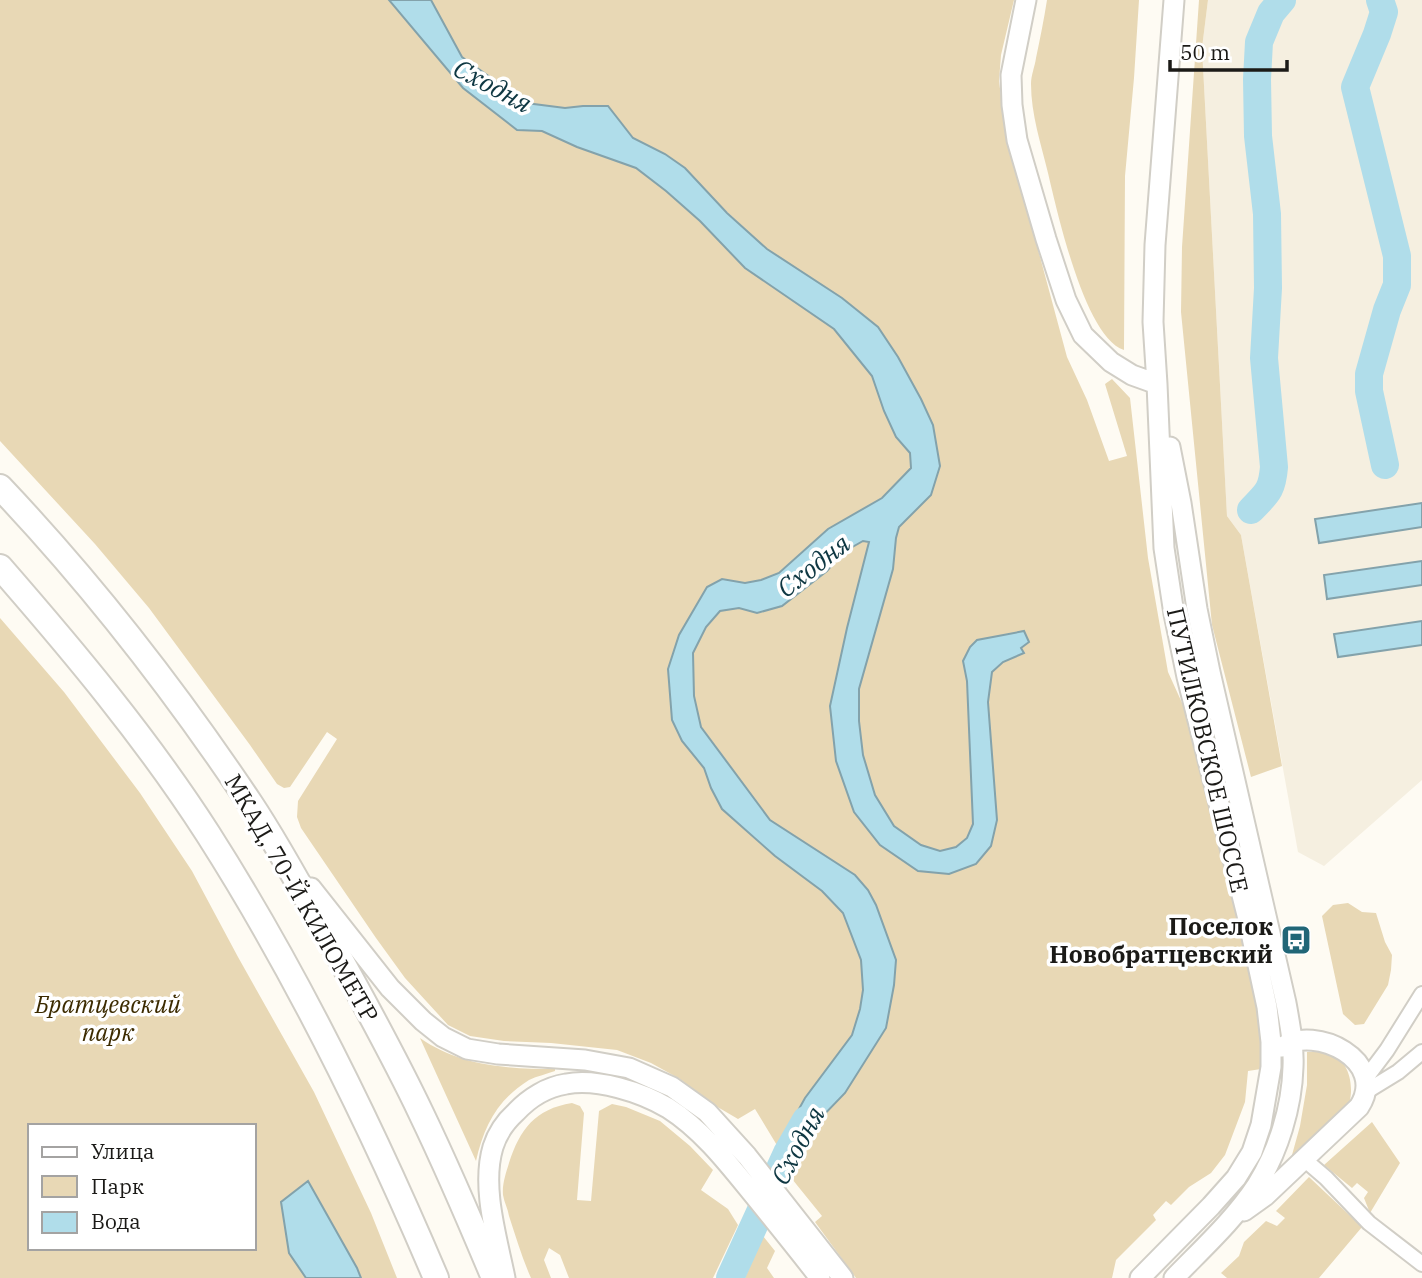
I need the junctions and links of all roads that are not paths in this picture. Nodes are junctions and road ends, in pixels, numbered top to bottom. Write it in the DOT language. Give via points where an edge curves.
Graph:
graph roads {
  1 [pos="1026,0"];
  2 [pos="1174,0"];
  3 [pos="1157,384"];
  4 [pos="0,487"];
  5 [pos="0,566"];
  6 [pos="269,834"];
  7 [pos="1422,994"];
  8 [pos="1293,1041"];
  9 [pos="1422,1052"];
  10 [pos="1272,1067"];
  11 [pos="1367,1084"];
  12 [pos="1305,1160"];
  13 [pos="1226,1224"];
  14 [pos="1422,1264"];
  15 [pos="436,1278"];
  16 [pos="494,1278"];
  17 [pos="505,1278"];
  18 [pos="820,1278"];
  19 [pos="843,1278"];
  20 [pos="1140,1278"];
  21 [pos="1174,1278"];
  1 -- 3 [label="main road" via="1011,75 1012,105 1017,141 1066,300 1083,335 1111,362"];
  2 -- 3 [label="main road" via="1155,245"];
  3 -- 8 [label="main road, ПУТИЛКОВСКОЕ ШОССЕ" via="1197,609"];
  3 -- 10 [label="main road, ПУТИЛКОВСКОЕ ШОССЕ" via="1164,548 1174,614 1248,919 1267,1007"];
  4 -- 6 [label="highway, МКАД, 70-Й КИЛОМЕТР" via="111,614"];
  5 -- 15 [label="highway, МКАД, 70-Й КИЛОМЕТР" via="136,731 208,834 332,1052"];
  6 -- 16 [label="highway, МКАД, 70-Й КИЛОМЕТР" via="422,1114"];
  6 -- 19 [label="main road" via="390,988 443,1037 467,1049 498,1055 585,1060 629,1068 672,1087 707,1112 747,1156"];
  7 -- 11 [label="street"];
  8 -- 10 [label="main road" via="1276,1053"];
  8 -- 11 [label="main road" via="1335,1046 1359,1064"];
  8 -- 13 [label="main road, ПУТИЛКОВСКОЕ ШОССЕ" via="1290,1099 1282,1129 1256,1185"];
  9 -- 11 [label="street" via="1398,1072"];
  10 -- 20 [label="main road, ПУТИЛКОВСКОЕ ШОССЕ" via="1261,1125 1236,1178"];
  11 -- 12 [label="main road" via="1359,1107"];
  12 -- 13 [label="main road"];
  12 -- 14 [label="street" via="1369,1223"];
  13 -- 21 [label="main road, ПУТИЛКОВСКОЕ ШОССЕ"];
  17 -- 18 [label="main road" via="490,1204 493,1146 506,1121 523,1104 566,1083 629,1090 667,1108 714,1147"];
}
